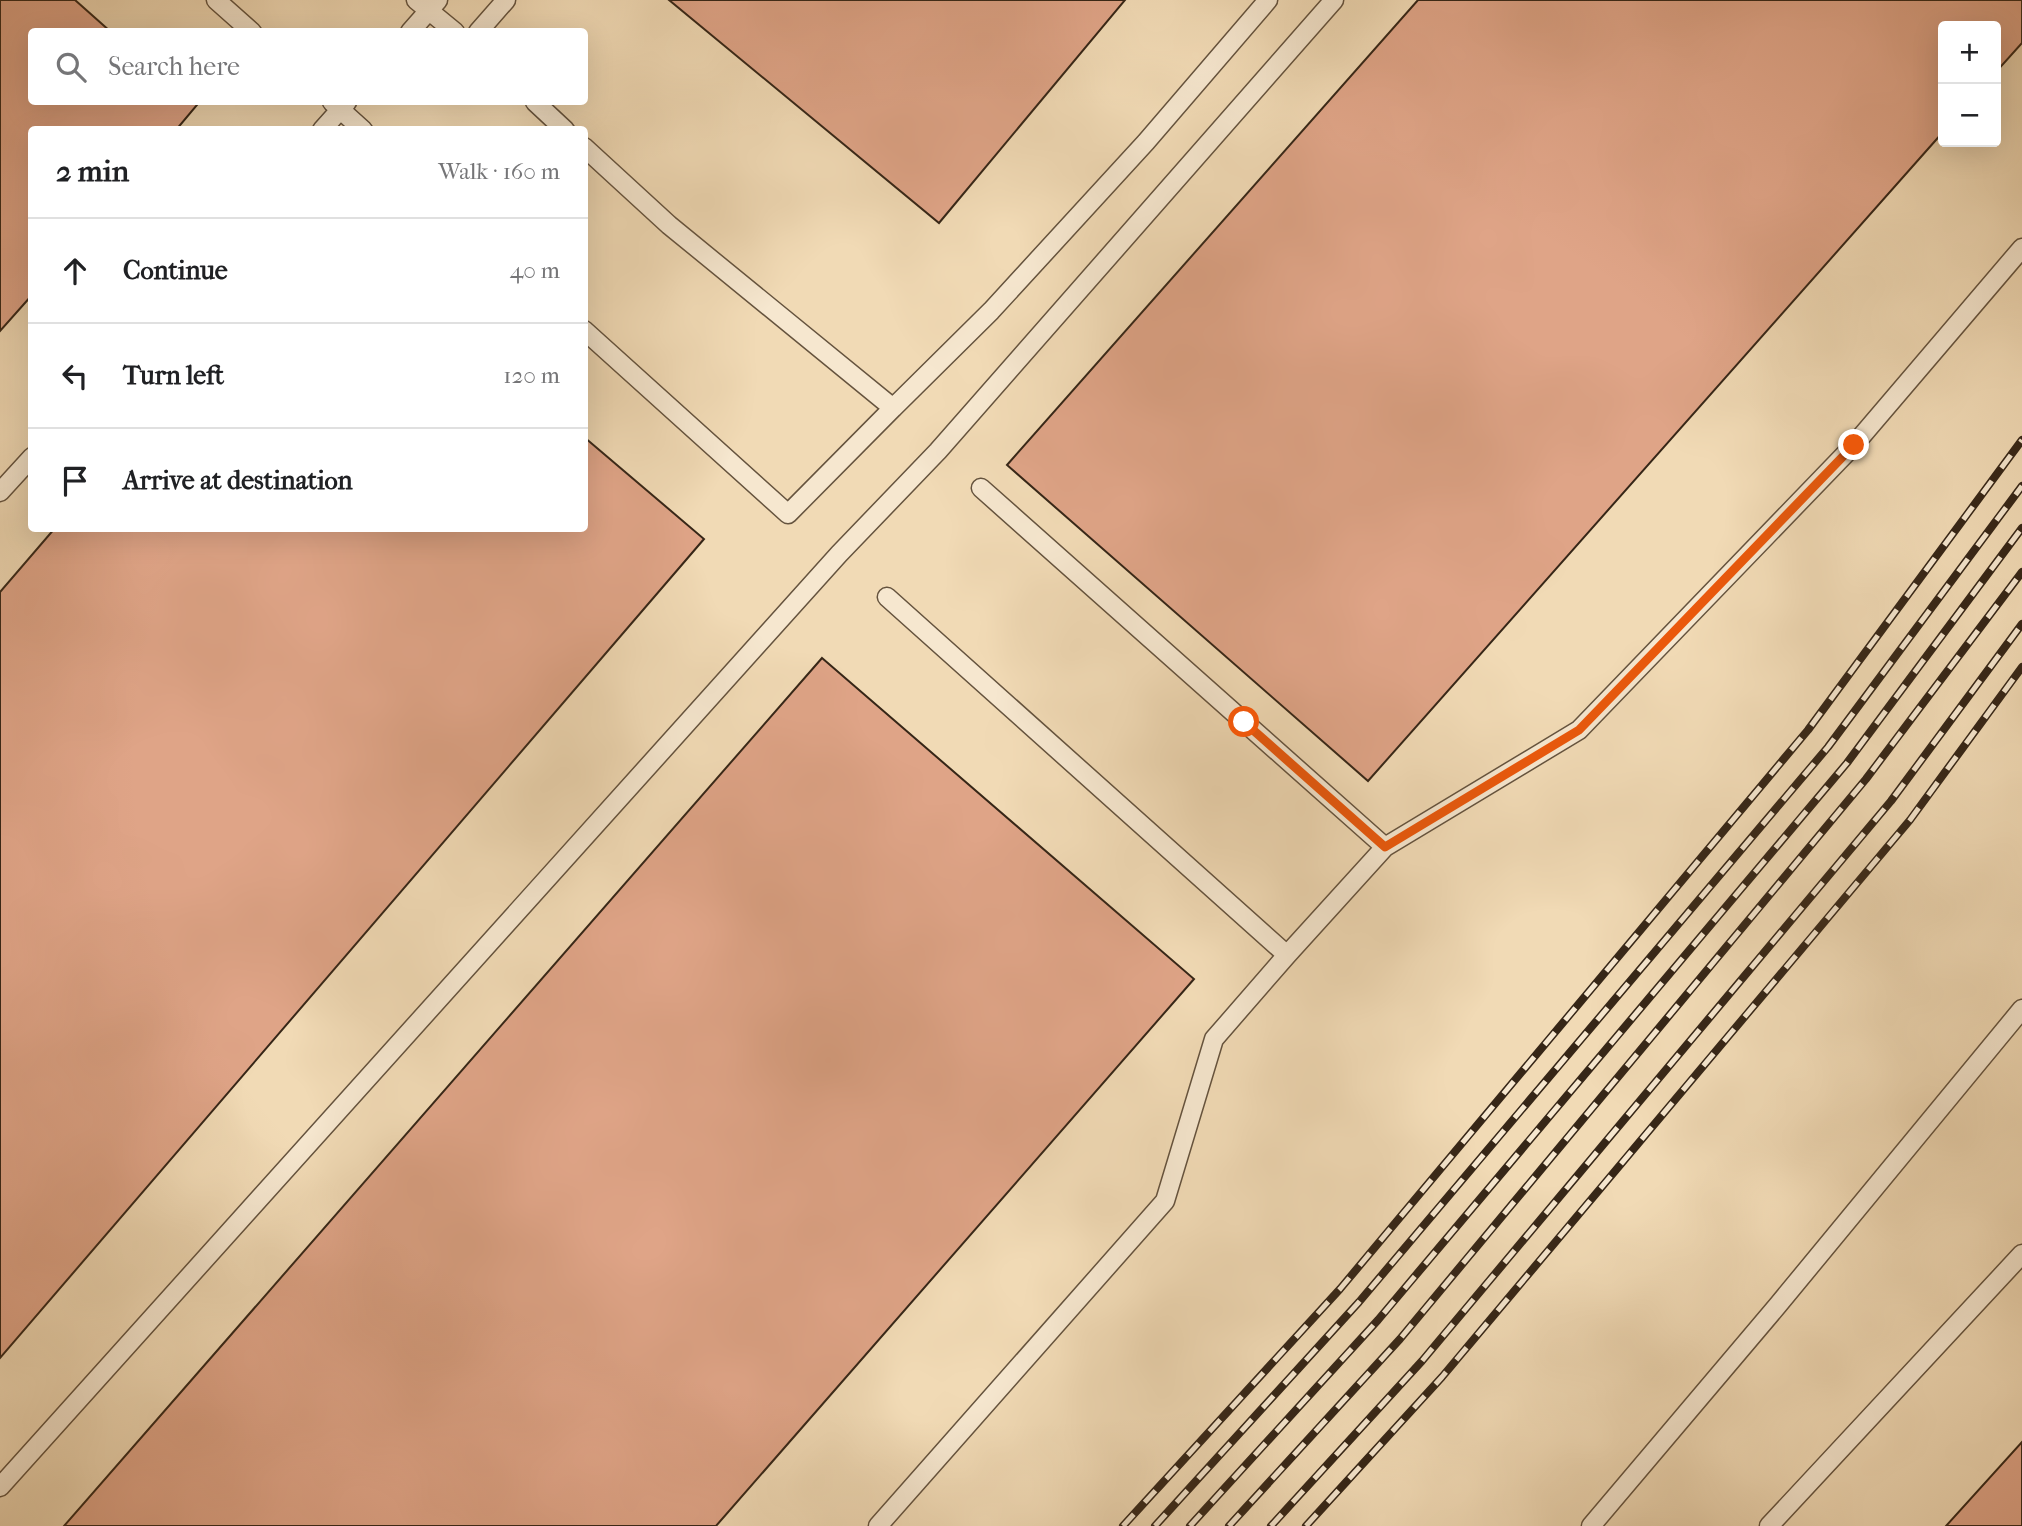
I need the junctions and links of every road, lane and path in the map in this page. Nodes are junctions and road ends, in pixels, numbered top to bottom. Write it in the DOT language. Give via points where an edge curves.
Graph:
graph roads {
  1 [pos="216,0"];
  2 [pos="506,0"];
  3 [pos="1268,0"];
  4 [pos="1334,0"];
  5 [pos="427,4"];
  6 [pos="248,28"];
  7 [pos="412,28"];
  8 [pos="451,28"];
  9 [pos="482,28"];
  10 [pos="339,105"];
  11 [pos="341,105"];
  12 [pos="538,105"];
  13 [pos="325,126"];
  14 [pos="359,126"];
  15 [pos="561,126"];
  16 [pos="588,151"];
  17 [pos="2022,248"];
  18 [pos="588,334"];
  19 [pos="893,408"];
  20 [pos="28,461"];
  21 [pos="981,488"];
  22 [pos="0,492"];
  23 [pos="887,597"];
  24 [pos="1385,847"];
  25 [pos="1287,955"];
  26 [pos="2022,1009"];
  27 [pos="2022,1254"];
  28 [pos="0,1487"];
  29 [pos="1595,1525"];
  30 [pos="878,1526"];
  31 [pos="1769,1526"];
  1 -- 6 [label="lane"];
  2 -- 9 [label="lane"];
  3 -- 19 [label="lane" via="991,311"];
  4 -- 28 [label="lane" via="938,451 839,554"];
  5 -- 7 [label="lane"];
  5 -- 8 [label="lane"];
  10 -- 13 [label="lane"];
  11 -- 14 [label="lane"];
  12 -- 15 [label="lane"];
  16 -- 19 [label="lane" via="670,225"];
  17 -- 24 [label="lane" via="1854,445 1579,730"];
  18 -- 19 [label="lane" via="788,514"];
  20 -- 22 [label="lane"];
  21 -- 24 [label="lane"];
  23 -- 25 [label="lane"];
  24 -- 25 [label="lane"];
  25 -- 30 [label="lane" via="1214,1039 1165,1201"];
  26 -- 29 [label="lane"];
  27 -- 31 [label="lane"];
}
